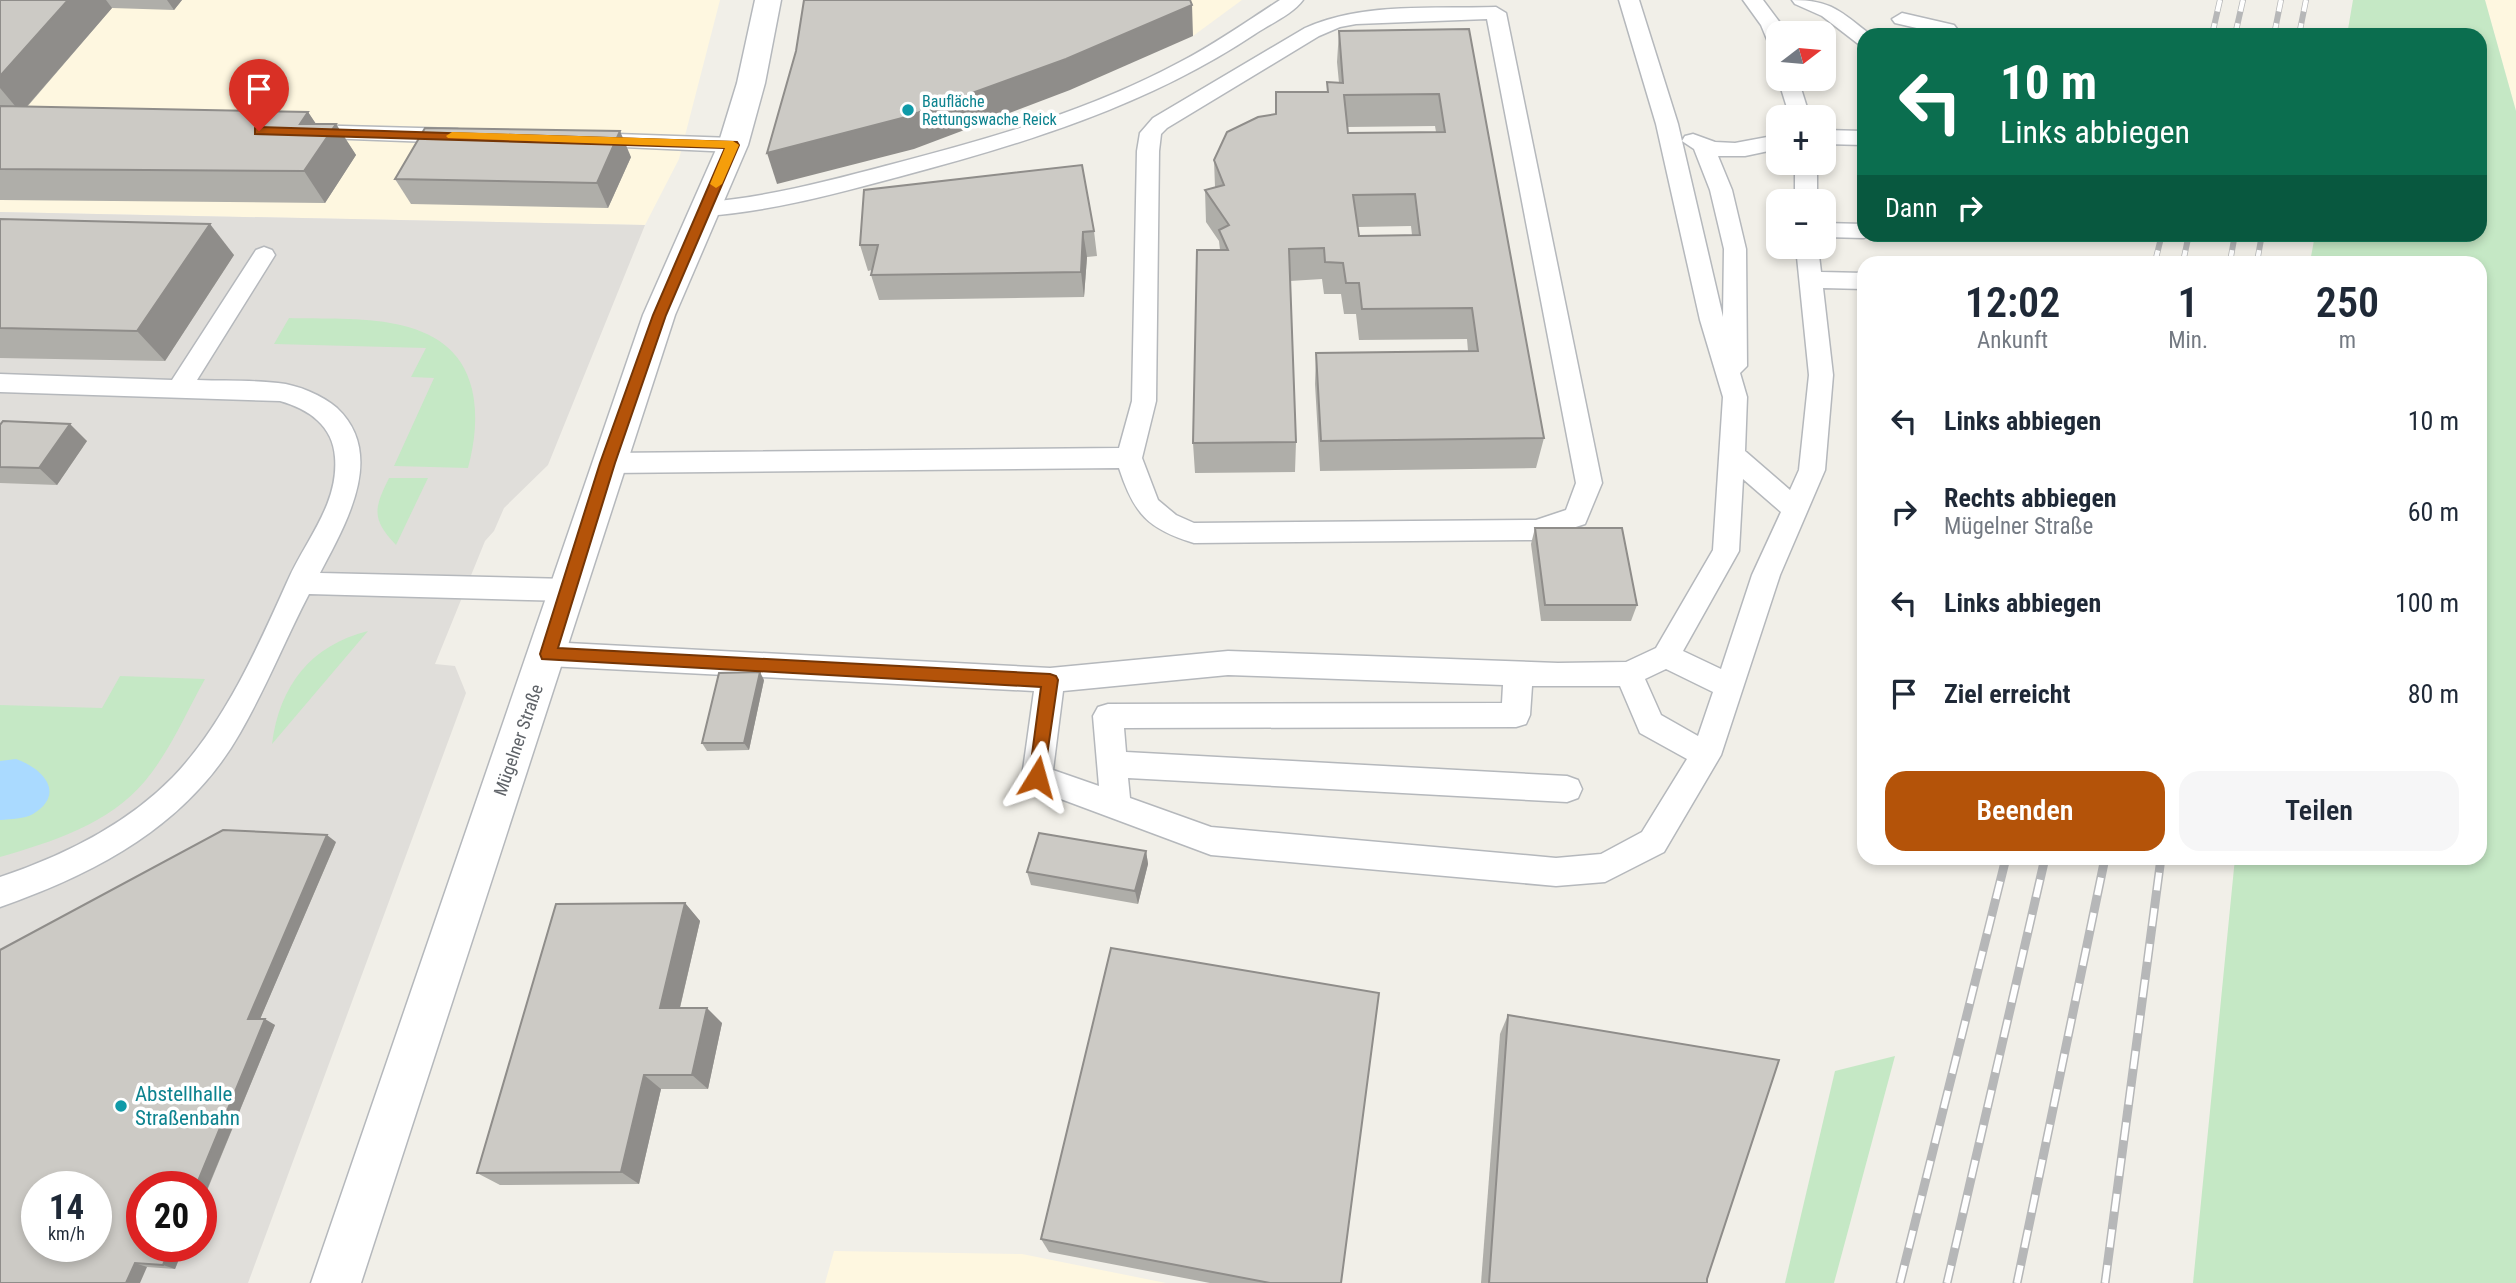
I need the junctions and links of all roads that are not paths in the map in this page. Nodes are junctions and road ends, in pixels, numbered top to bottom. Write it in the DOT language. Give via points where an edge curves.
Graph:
graph roads {
  1 [pos="768,0"];
  2 [pos="1293,0"];
  3 [pos="1629,0"];
  4 [pos="1753,0"];
  5 [pos="1802,0"];
  6 [pos="1901,18"];
  7 [pos="1769,21"];
  8 [pos="1943,28"];
  9 [pos="1857,34"];
  10 [pos="1667,124"];
  11 [pos="280,131"];
  12 [pos="472,136"];
  13 [pos="1836,138"];
  14 [pos="1857,138"];
  15 [pos="568,139"];
  16 [pos="1766,144"];
  17 [pos="733,145"];
  18 [pos="1703,146"];
  19 [pos="706,209"];
  20 [pos="1836,230"];
  21 [pos="1857,231"];
  22 [pos="264,255"];
  23 [pos="1808,259"];
  24 [pos="1809,280"];
  25 [pos="1857,281"];
  26 [pos="0,383"];
  27 [pos="180,387"];
  28 [pos="1735,397"];
  29 [pos="1731,454"];
  30 [pos="1129,458"];
  31 [pos="608,463"];
  32 [pos="1795,509"];
  33 [pos="300,583"];
  34 [pos="568,590"];
  35 [pos="548,654"];
  36 [pos="1666,656"];
  37 [pos="1518,673"];
  38 [pos="1629,674"];
  39 [pos="1050,680"];
  40 [pos="1730,686"];
  41 [pos="1706,755"];
  42 [pos="1112,764"];
  43 [pos="1567,789"];
  44 [pos="1115,806"];
  45 [pos="0,892"];
  46 [pos="336,1283"];
  1 -- 17 [label="street, Mügelner Straße"];
  2 -- 19 [label="lane" via="1185,68 1077,116 955,156 825,189 762,204"];
  3 -- 10 [label="lane"];
  4 -- 7 [label="lane"];
  5 -- 9 [label="lane" via="1829,12"];
  6 -- 8 [label="lane"];
  10 -- 18 [label="lane"];
  10 -- 28 [label="lane" via="1712,320"];
  11 -- 12 [label="lane"];
  13 -- 14 [label="lane"];
  15 -- 17 [label="lane"];
  16 -- 18 [label="lane" via="1727,152"];
  17 -- 19 [label="street, Mügelner Straße"];
  18 -- 28 [label="lane" via="1721,190 1735,249"];
  19 -- 31 [label="street, Mügelner Straße" via="659,315"];
  20 -- 21 [label="lane"];
  22 -- 27 [label="lane"];
  23 -- 24 [label="lane"];
  24 -- 25 [label="lane"];
  24 -- 32 [label="lane" via="1821,375 1812,470"];
  26 -- 27 [label="lane"];
  27 -- 33 [label="lane" via="280,392 321,406 333,418 347,451 348,471 334,517"];
  28 -- 29 [label="lane"];
  29 -- 32 [label="lane"];
  29 -- 36 [label="lane" via="1726,551"];
  30 -- 30 [label="lane" via="1144,401 1151,133 1160,123 1335,22 1496,13 1589,482 1576,517 1536,530 1194,533 1172,527 1156,514 1141,496"];
  30 -- 31 [label="lane"];
  31 -- 34 [label="street, Mügelner Straße"];
  32 -- 40 [label="lane" via="1766,575"];
  33 -- 34 [label="lane"];
  33 -- 45 [label="lane" via="222,739 189,781 148,818 96,850"];
  34 -- 35 [label="street, Mügelner Straße"];
  35 -- 39 [label="lane"];
  35 -- 46 [label="street, Mügelner Straße"];
  36 -- 38 [label="lane"];
  36 -- 40 [label="lane"];
  37 -- 38 [label="lane"];
  37 -- 39 [label="lane" via="1228,663"];
  37 -- 42 [label="lane" via="1516,715 1108,716"];
  38 -- 41 [label="lane" via="1650,724"];
  39 -- 44 [label="lane" via="1037,777"];
  40 -- 41 [label="lane"];
  41 -- 44 [label="lane" via="1653,842 1605,868 1556,872 1211,841"];
  42 -- 43 [label="lane"];
  42 -- 44 [label="lane"];
}
